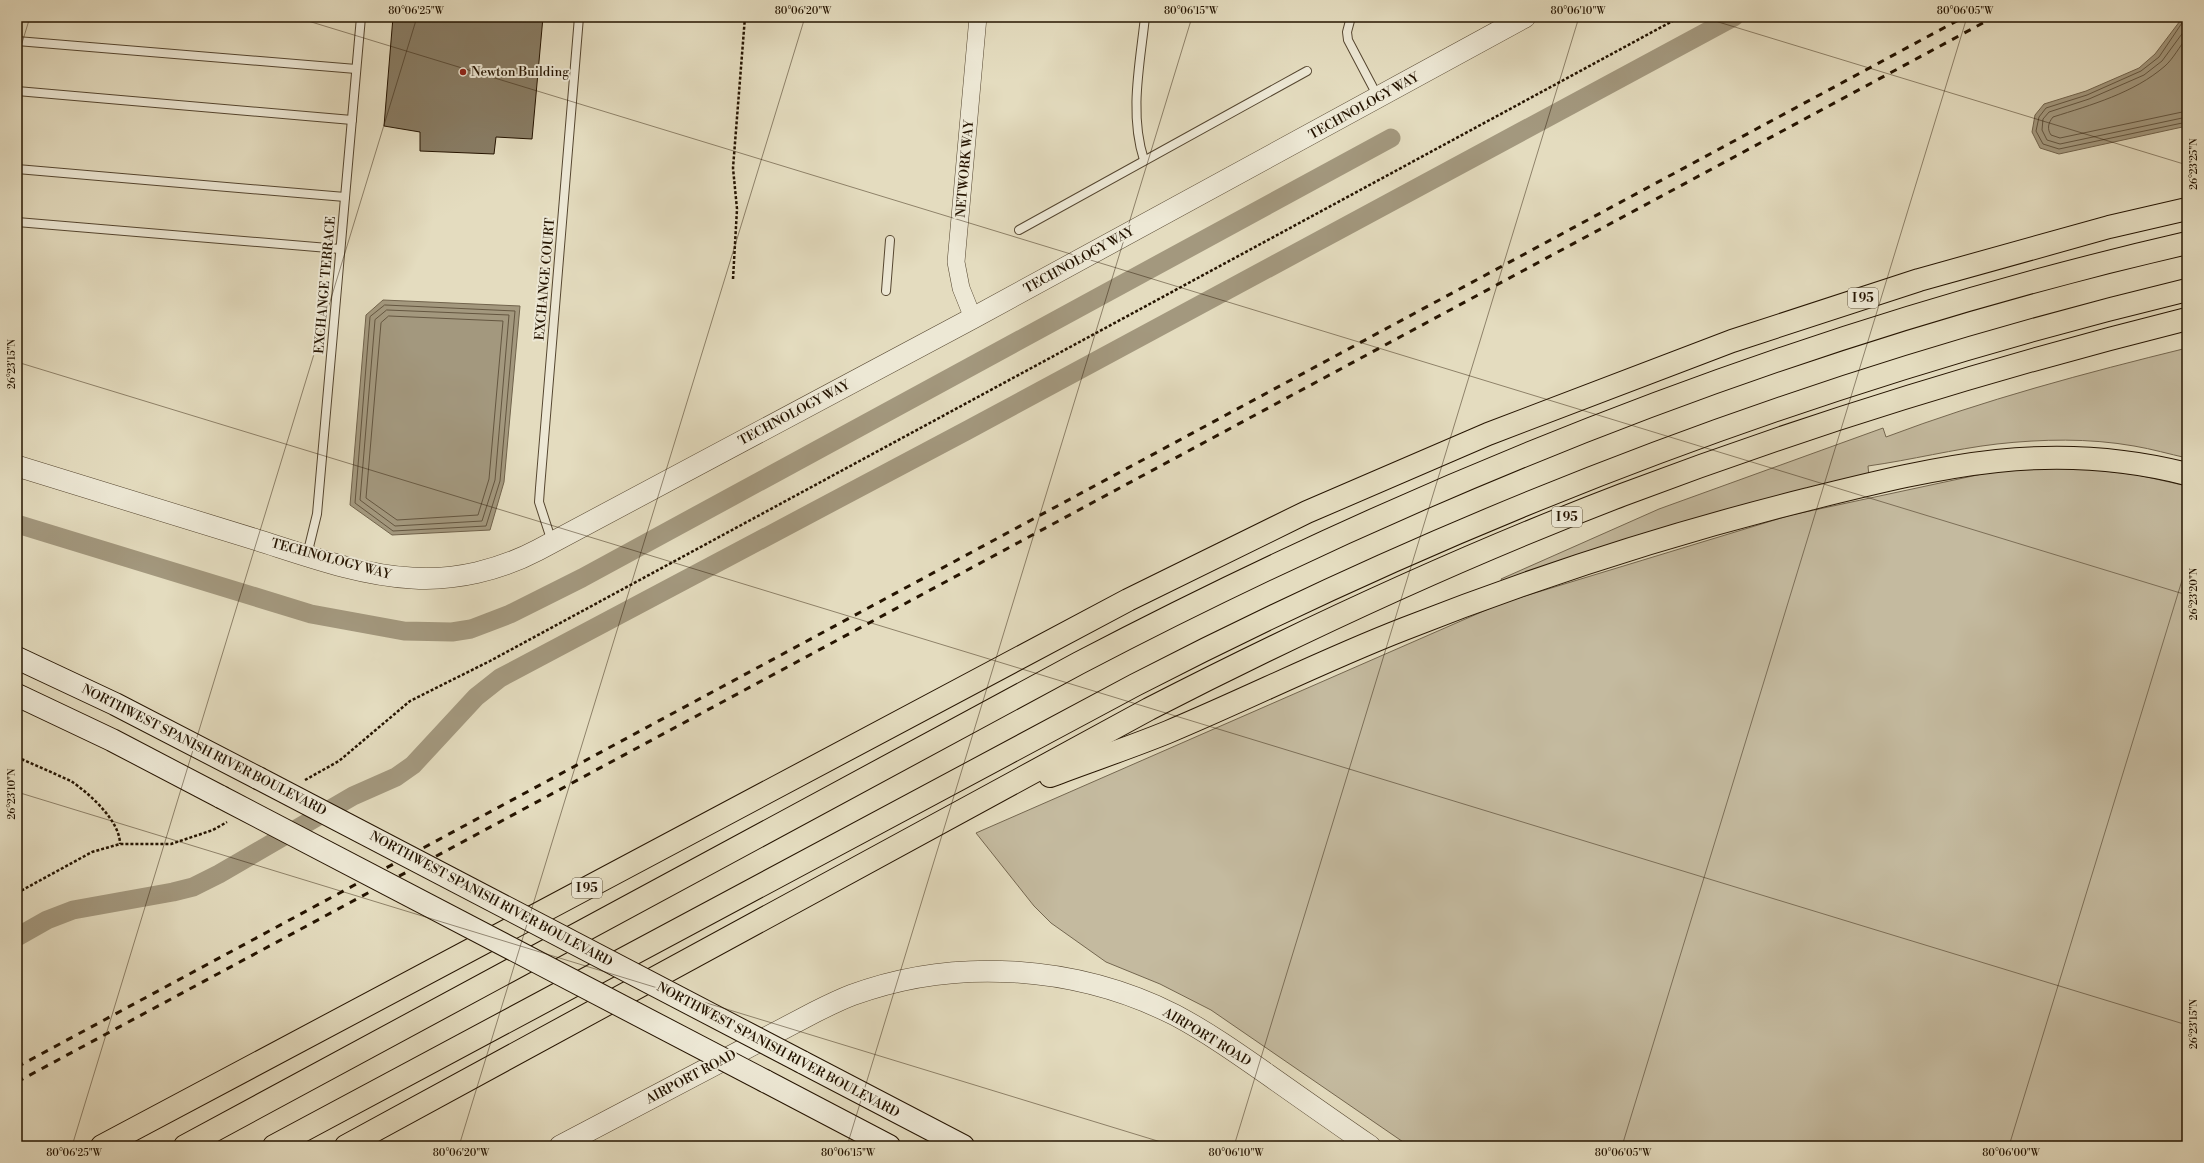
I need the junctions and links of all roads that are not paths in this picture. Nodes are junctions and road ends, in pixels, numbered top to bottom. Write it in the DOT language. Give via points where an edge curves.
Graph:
graph roads {
  1 [pos="361,17"];
  2 [pos="579,17"];
  3 [pos="978,17"];
  4 [pos="1145,17"];
  5 [pos="1344,17"];
  6 [pos="1351,17"];
  7 [pos="1525,17"];
  8 [pos="17,42"];
  9 [pos="356,69"];
  10 [pos="1307,71"];
  11 [pos="17,91"];
  12 [pos="1378,98"];
  13 [pos="352,120"];
  14 [pos="1144,160"];
  15 [pos="17,169"];
  16 [pos="345,198"];
  17 [pos="2187,209"];
  18 [pos="17,222"];
  19 [pos="1019,230"];
  20 [pos="890,240"];
  21 [pos="2187,242"];
  22 [pos="340,249"];
  23 [pos="2187,290"];
  24 [pos="886,291"];
  25 [pos="973,318"];
  26 [pos="2187,319"];
  27 [pos="17,466"];
  28 [pos="2187,474"];
  29 [pos="552,542"];
  30 [pos="307,555"];
  31 [pos="17,658"];
  32 [pos="17,695"];
  33 [pos="981,801"];
  34 [pos="102,1146"];
  35 [pos="185,1146"];
  36 [pos="274,1146"];
  37 [pos="346,1146"];
  38 [pos="560,1146"];
  39 [pos="889,1146"];
  40 [pos="963,1146"];
  41 [pos="1370,1146"];
  1 -- 9 [label="lane, EXCHANGE TERRACE"];
  2 -- 29 [label="lane, EXCHANGE COURT" via="539,502"];
  3 -- 25 [label="street, NETWORK WAY" via="956,262 961,288"];
  4 -- 14 [label="lane" via="1136,116 1137,137"];
  5 -- 6 [label="lane"];
  6 -- 12 [label="lane" via="1347,32 1348,40"];
  7 -- 12 [label="street, TECHNOLOGY WAY"];
  8 -- 9 [label="lane"];
  9 -- 13 [label="lane, EXCHANGE TERRACE"];
  10 -- 14 [label="lane"];
  11 -- 13 [label="lane"];
  12 -- 25 [label="street, TECHNOLOGY WAY"];
  13 -- 16 [label="lane, EXCHANGE TERRACE"];
  14 -- 19 [label="lane"];
  15 -- 16 [label="lane"];
  16 -- 22 [label="lane, EXCHANGE TERRACE"];
  17 -- 34 [label="highway, I 95" via="1919,280 1732,341 1488,434 1307,512 1128,600"];
  18 -- 22 [label="lane"];
  20 -- 24 [label="lane"];
  21 -- 35 [label="highway" via="2047,278 1795,354 1557,442 1368,521 1193,603 1079,663"];
  22 -- 30 [label="lane, EXCHANGE TERRACE" via="317,514"];
  23 -- 36 [label="highway" via="1979,346 1787,407 1551,494 1369,571 1249,627 1135,685"];
  25 -- 29 [label="street, TECHNOLOGY WAY"];
  26 -- 33 [label="highway, I 95" via="1995,370 1872,408 1747,450 1564,518 1444,568 1264,650 1149,709"];
  27 -- 30 [label="street, TECHNOLOGY WAY"];
  28 -- 33 [label="highway" via="2124,460 2060,456 1998,460 1932,470 1724,521 1570,569 1405,629 1168,732"];
  29 -- 30 [label="street, TECHNOLOGY WAY" via="523,558 500,566 471,574 433,578 374,574"];
  31 -- 40 [label="main road, NORTHWEST SPANISH RIVER BOULEVARD, bridge" via="115,704"];
  32 -- 39 [label="main road, bridge" via="112,740"];
  33 -- 37 [label="highway, I 95"];
  38 -- 41 [label="street, AIRPORT ROAD" via="851,995 893,983 970,971 1045,975 1086,982 1125,993 1174,1015 1224,1044"];
}
